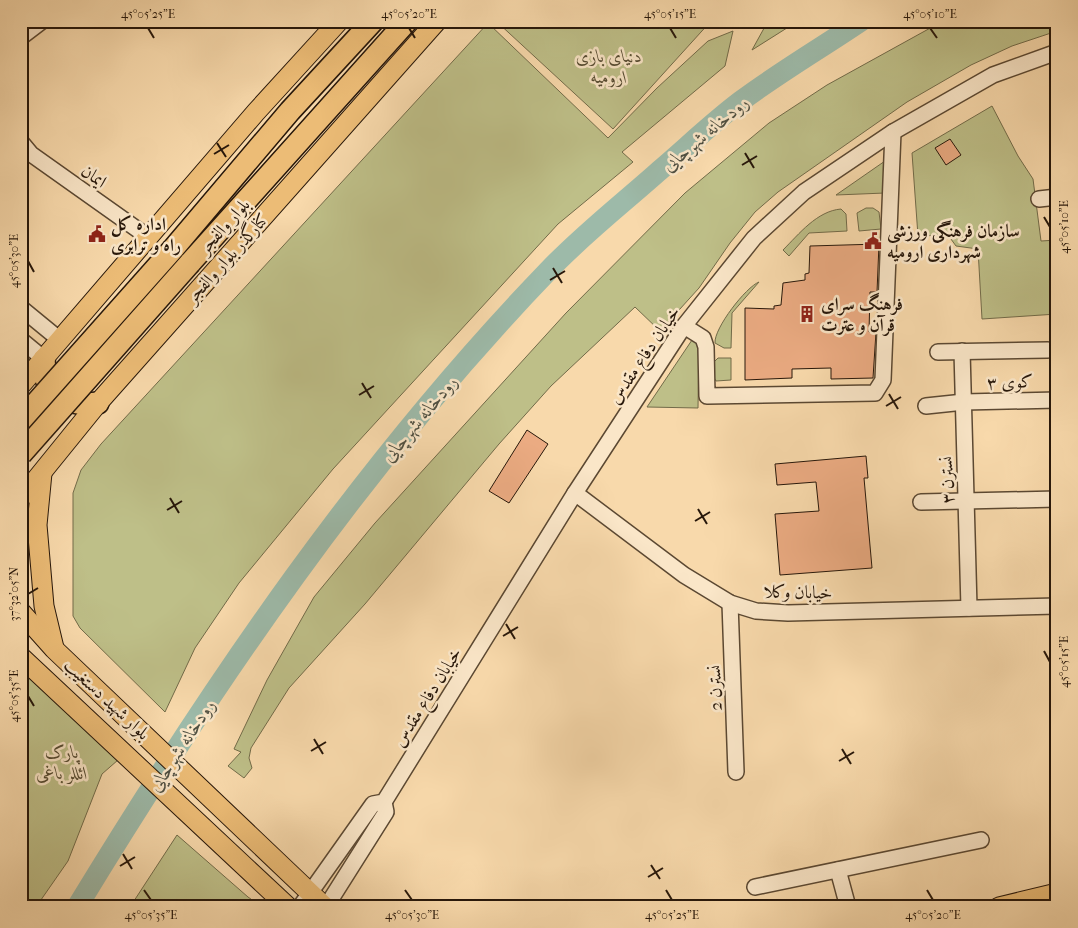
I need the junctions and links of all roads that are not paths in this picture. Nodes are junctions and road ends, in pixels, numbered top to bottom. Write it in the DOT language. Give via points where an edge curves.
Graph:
graph roads {
  1 [pos="42,21"];
  2 [pos="339,21"];
  3 [pos="373,21"];
  4 [pos="407,21"];
  5 [pos="437,21"];
  6 [pos="21,37"];
  7 [pos="1057,52"];
  8 [pos="893,132"];
  9 [pos="21,142"];
  10 [pos="1057,197"];
  11 [pos="1039,199"];
  12 [pos="148,238"];
  13 [pos="21,308"];
  14 [pos="684,326"];
  15 [pos="21,340"];
  16 [pos="60,340"];
  17 [pos="1048,350"];
  18 [pos="962,351"];
  19 [pos="938,352"];
  20 [pos="44,359"];
  21 [pos="21,385"];
  22 [pos="1057,400"];
  23 [pos="964,402"];
  24 [pos="98,403"];
  25 [pos="926,406"];
  26 [pos="21,420"];
  27 [pos="21,454"];
  28 [pos="42,473"];
  29 [pos="575,493"];
  30 [pos="21,498"];
  31 [pos="1057,499"];
  32 [pos="966,500"];
  33 [pos="921,502"];
  34 [pos="730,603"];
  35 [pos="1057,606"];
  36 [pos="969,608"];
  37 [pos="21,612"];
  38 [pos="54,649"];
  39 [pos="21,657"];
  40 [pos="736,772"];
  41 [pos="384,802"];
  42 [pos="981,840"];
  43 [pos="838,870"];
  44 [pos="754,887"];
  45 [pos="1057,893"];
  46 [pos="305,900"];
  47 [pos="288,907"];
  48 [pos="326,907"];
  49 [pos="848,907"];
  50 [pos="999,907"];
  1 -- 6 [label="street"];
  2 -- 12 [label="main road"];
  3 -- 26 [label="highway, بلوار والفجر, bridge" via="290,111"];
  4 -- 27 [label="highway, بلوار والفجر, bridge"];
  5 -- 24 [label="main road, کنارگذر بلوار والفجر"];
  7 -- 8 [label="street, خیابان دفاع مقدس" via="992,75"];
  8 -- 14 [label="street, خیابان دفاع مقدس" via="804,192 761,231"];
  8 -- 14 [label="street" via="883,380 876,393 707,396 706,347 703,338"];
  9 -- 12 [label="street, ایمان" via="31,154"];
  10 -- 11 [label="street"];
  12 -- 16 [label="main road"];
  13 -- 16 [label="street"];
  14 -- 29 [label="street, خیابان دفاع مقدس"];
  15 -- 20 [label="street"];
  16 -- 20 [label="main road"];
  17 -- 18 [label="street"];
  18 -- 19 [label="street"];
  18 -- 23 [label="street, نسترن ۳"];
  20 -- 21 [label="main road"];
  20 -- 24 [label="highway" via="46,379 58,397 76,405"];
  22 -- 23 [label="street, کوی ۳"];
  23 -- 25 [label="street, کوی ۳"];
  23 -- 32 [label="street, نسترن ۳"];
  24 -- 28 [label="main road, کنارگذر بلوار والفجر"];
  28 -- 30 [label="main road, کنارگذر بلوار والفجر"];
  28 -- 38 [label="main road" via="37,525 44,606"];
  29 -- 34 [label="street, خیابان وکلا" via="684,574"];
  29 -- 41 [label="street, خیابان دفاع مقدس"];
  31 -- 32 [label="street"];
  32 -- 33 [label="street"];
  32 -- 36 [label="street, نسترن ۳"];
  34 -- 36 [label="street, خیابان وکلا" via="788,613"];
  34 -- 40 [label="street, نسترن 2"];
  35 -- 36 [label="street, خیابان وکلا"];
  37 -- 38 [label="main road, بلوار شهید دستغیب"];
  38 -- 46 [label="main road, بلوار شهید دستغیب" via="222,810"];
  39 -- 47 [label="main road, بلوار شهید دستغیب"];
  41 -- 46 [label="street, خیابان دفاع مقدس" via="373,804"];
  41 -- 48 [label="street, خیابان دفاع مقدس" via="386,812"];
  42 -- 43 [label="street"];
  43 -- 44 [label="street"];
  43 -- 49 [label="street"];
  45 -- 50 [label="main road"];
  46 -- 48 [label="main road, بلوار شهید دستغیب"];
}
